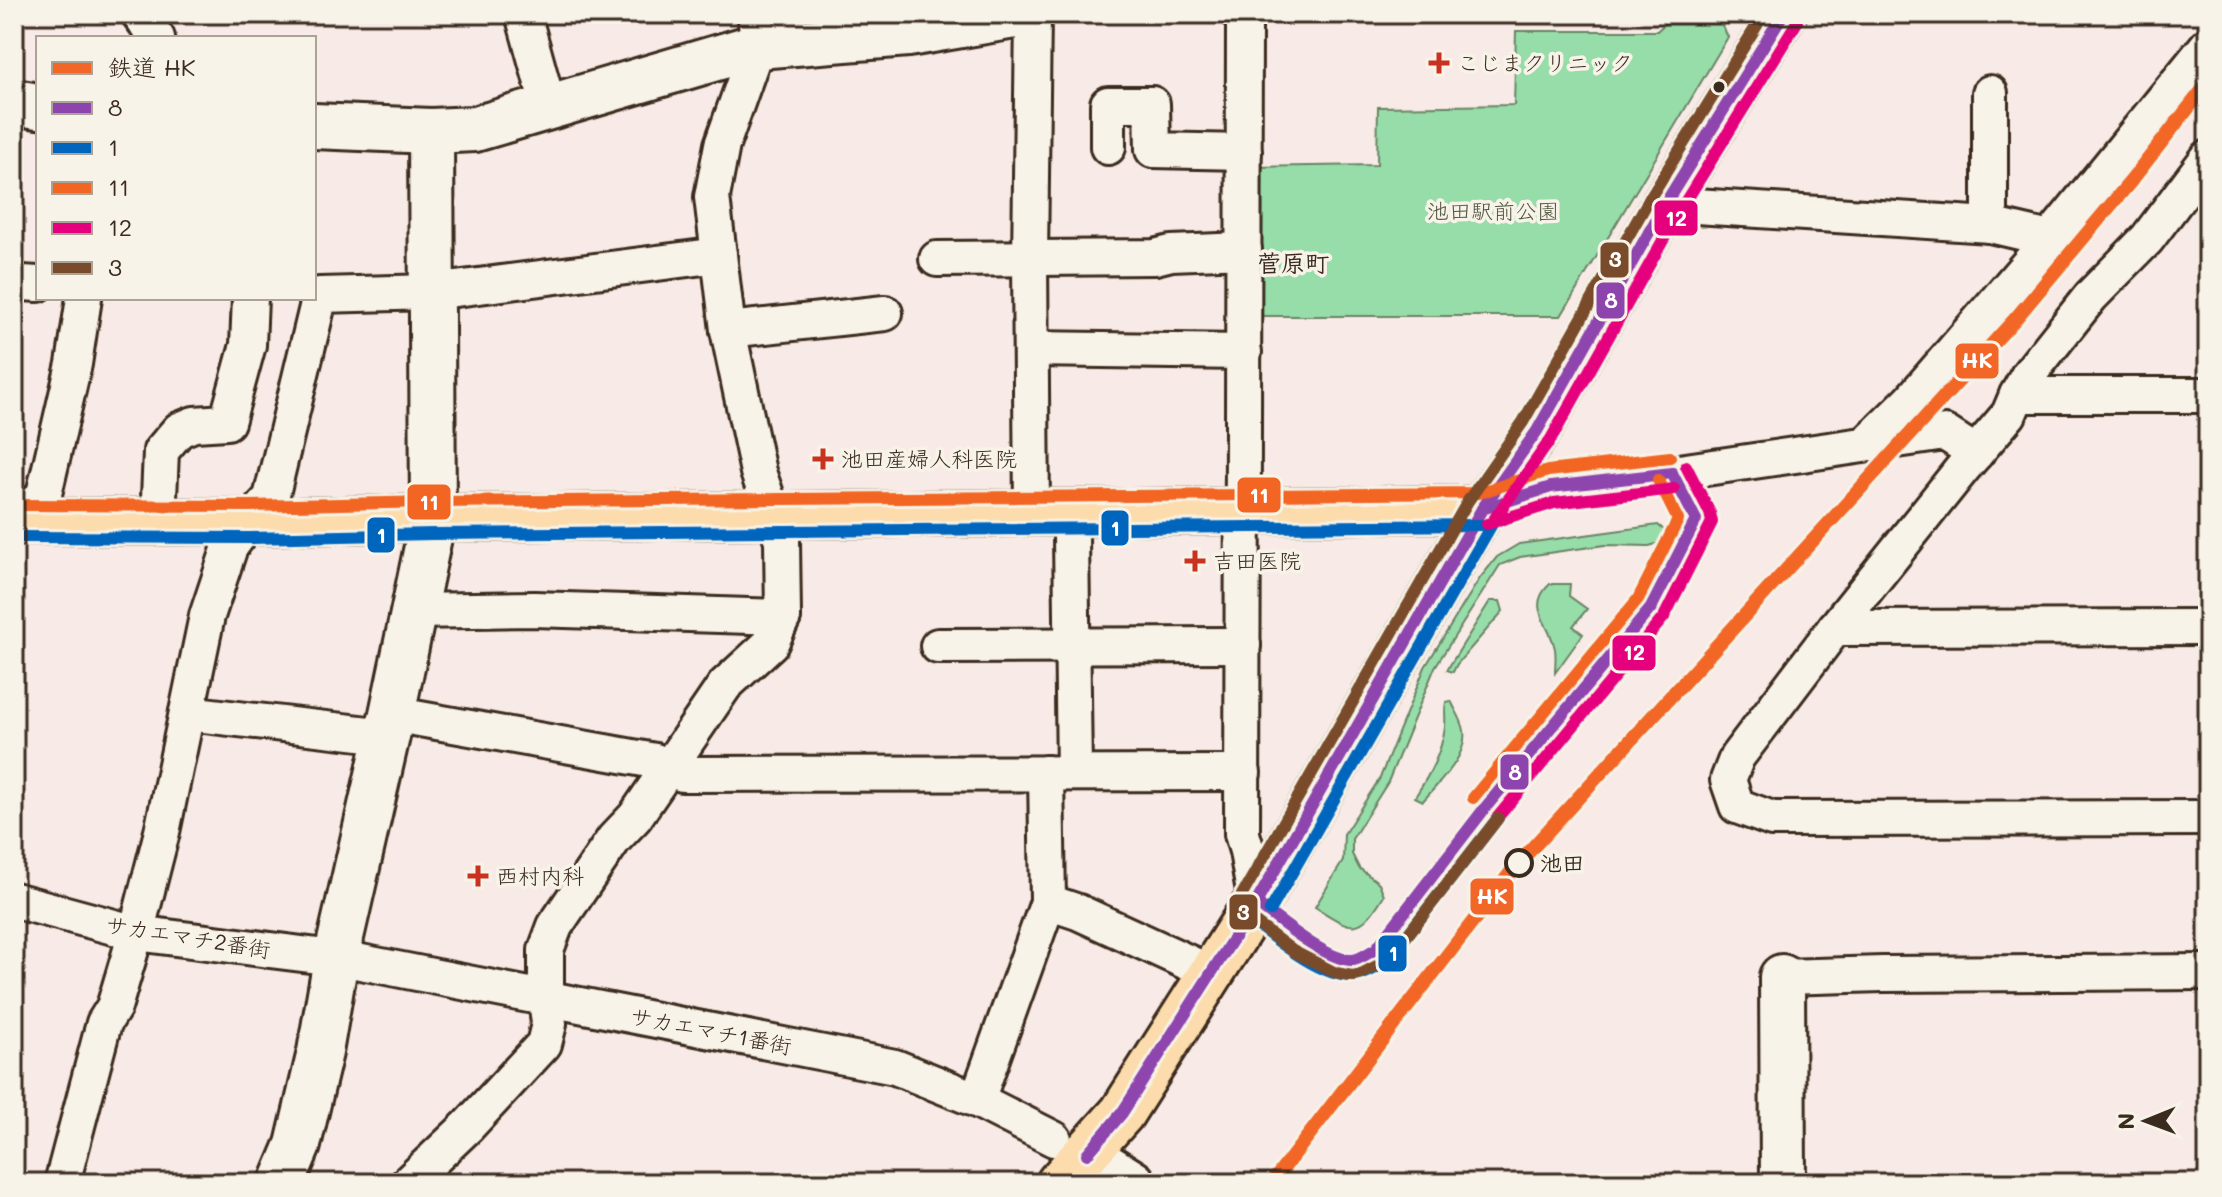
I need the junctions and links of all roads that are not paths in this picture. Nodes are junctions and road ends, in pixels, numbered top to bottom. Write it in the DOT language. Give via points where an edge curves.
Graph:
graph roads {
  1 [pos="139,14"];
  2 [pos="523,14"];
  3 [pos="1027,14"];
  4 [pos="1033,14"];
  5 [pos="1239,14"];
  6 [pos="1783,14"];
  7 [pos="757,30"];
  8 [pos="156,36"];
  9 [pos="2208,45"];
  10 [pos="1990,93"];
  11 [pos="14,102"];
  12 [pos="36,106"];
  13 [pos="549,108"];
  14 [pos="316,126"];
  15 [pos="431,131"];
  16 [pos="1108,147"];
  17 [pos="1244,152"];
  18 [pos="2207,160"];
  19 [pos="1665,204"];
  20 [pos="1990,225"];
  21 [pos="2050,239"];
  22 [pos="1244,250"];
  23 [pos="719,255"];
  24 [pos="937,259"];
  25 [pos="1030,259"];
  26 [pos="432,292"];
  27 [pos="84,300"];
  28 [pos="250,300"];
  29 [pos="885,313"];
  30 [pos="728,330"];
  31 [pos="1031,349"];
  32 [pos="1244,352"];
  33 [pos="2017,395"];
  34 [pos="2208,395"];
  35 [pos="1866,444"];
  36 [pos="1976,453"];
  37 [pos="1482,509"];
  38 [pos="1243,512"];
  39 [pos="1032,514"];
  40 [pos="774,517"];
  41 [pos="433,518"];
  42 [pos="158,522"];
  43 [pos="249,522"];
  44 [pos="16,524"];
  45 [pos="1071,536"];
  46 [pos="413,611"];
  47 [pos="783,617"];
  48 [pos="2208,627"];
  49 [pos="1835,628"];
  50 [pos="1243,645"];
  51 [pos="938,646"];
  52 [pos="1072,646"];
  53 [pos="187,713"];
  54 [pos="389,725"];
  55 [pos="669,767"];
  56 [pos="1060,773"];
  57 [pos="1243,773"];
  58 [pos="2208,818"];
  59 [pos="14,900"];
  60 [pos="1048,902"];
  61 [pos="1256,903"];
  62 [pos="136,933"];
  63 [pos="318,956"];
  64 [pos="356,961"];
  65 [pos="2208,972"];
  66 [pos="1211,973"];
  67 [pos="1782,977"];
  68 [pos="546,998"];
  69 [pos="977,1100"];
  70 [pos="1067,1158"];
  71 [pos="62,1183"];
  72 [pos="282,1183"];
  73 [pos="408,1183"];
  74 [pos="1133,1183"];
  75 [pos="1783,1183"];
  1 -- 8 [label="street"];
  2 -- 13 [label="street"];
  3 -- 7 [label="street" via="908,34"];
  4 -- 25 [label="street"];
  5 -- 17 [label="street" via="1244,23"];
  6 -- 19 [label="main road"];
  7 -- 13 [label="street"];
  7 -- 23 [label="street" via="712,197"];
  9 -- 21 [label="street"];
  10 -- 20 [label="street"];
  11 -- 12 [label="street"];
  13 -- 15 [label="street" via="475,129"];
  14 -- 15 [label="street"];
  15 -- 26 [label="street"];
  16 -- 17 [label="street" via="1108,104 1152,104 1153,150"];
  17 -- 22 [label="street"];
  18 -- 33 [label="street" via="2147,239 2091,296"];
  19 -- 20 [label="street"];
  19 -- 37 [label="main road" via="1537,431"];
  20 -- 21 [label="street"];
  21 -- 35 [label="street" via="1910,401"];
  22 -- 25 [label="street"];
  22 -- 32 [label="street"];
  23 -- 26 [label="street"];
  23 -- 30 [label="street"];
  24 -- 25 [label="street"];
  25 -- 31 [label="street"];
  26 -- 41 [label="street"];
  26 -- 43 [label="street" via="320,295 271,498"];
  27 -- 44 [label="street" via="44,494"];
  28 -- 42 [label="street" via="248,345 227,422 179,430 161,451"];
  29 -- 30 [label="street"];
  30 -- 40 [label="street" via="758,472"];
  31 -- 32 [label="street"];
  31 -- 39 [label="street"];
  32 -- 38 [label="street"];
  33 -- 34 [label="street"];
  33 -- 36 [label="street" via="2009,414"];
  35 -- 36 [label="street" via="1945,433"];
  35 -- 37 [label="street" via="1551,487"];
  36 -- 49 [label="street"];
  37 -- 38 [label="main road"];
  37 -- 61 [label="main road"];
  38 -- 39 [label="main road"];
  38 -- 50 [label="street"];
  39 -- 40 [label="main road"];
  40 -- 41 [label="main road"];
  40 -- 47 [label="street" via="782,540"];
  41 -- 43 [label="main road"];
  41 -- 46 [label="street"];
  42 -- 43 [label="main road"];
  42 -- 44 [label="main road"];
  43 -- 53 [label="street" via="230,547 207,616"];
  45 -- 52 [label="street"];
  46 -- 47 [label="street"];
  46 -- 54 [label="street"];
  47 -- 55 [label="street" via="771,643 725,685"];
  48 -- 49 [label="street"];
  49 -- 58 [label="street" via="1737,757 1728,780 1737,806 1772,819"];
  50 -- 52 [label="street"];
  50 -- 57 [label="street"];
  51 -- 52 [label="street"];
  52 -- 56 [label="street"];
  53 -- 54 [label="street"];
  53 -- 62 [label="street"];
  54 -- 55 [label="street"];
  54 -- 72 [label="street" via="317,1065 298,1145"];
  55 -- 56 [label="street" via="682,774"];
  55 -- 68 [label="street" via="555,926 546,950"];
  56 -- 57 [label="street"];
  56 -- 60 [label="street"];
  57 -- 61 [label="street" via="1242,834"];
  59 -- 62 [label="street, サカエマチ2番街"];
  60 -- 66 [label="street"];
  60 -- 69 [label="street"];
  61 -- 66 [label="main road"];
  62 -- 63 [label="street, サカエマチ2番街"];
  62 -- 71 [label="street" via="114,1007 104,1023"];
  64 -- 68 [label="street, サカエマチ1番街"];
  65 -- 67 [label="street"];
  66 -- 70 [label="main road" via="1122,1113"];
  67 -- 75 [label="street"];
  68 -- 69 [label="street, サカエマチ1番街" via="895,1067"];
  68 -- 73 [label="street" via="549,1024 544,1044"];
  69 -- 70 [label="street, サカエマチ1番街"];
  70 -- 74 [label="street"];
}
